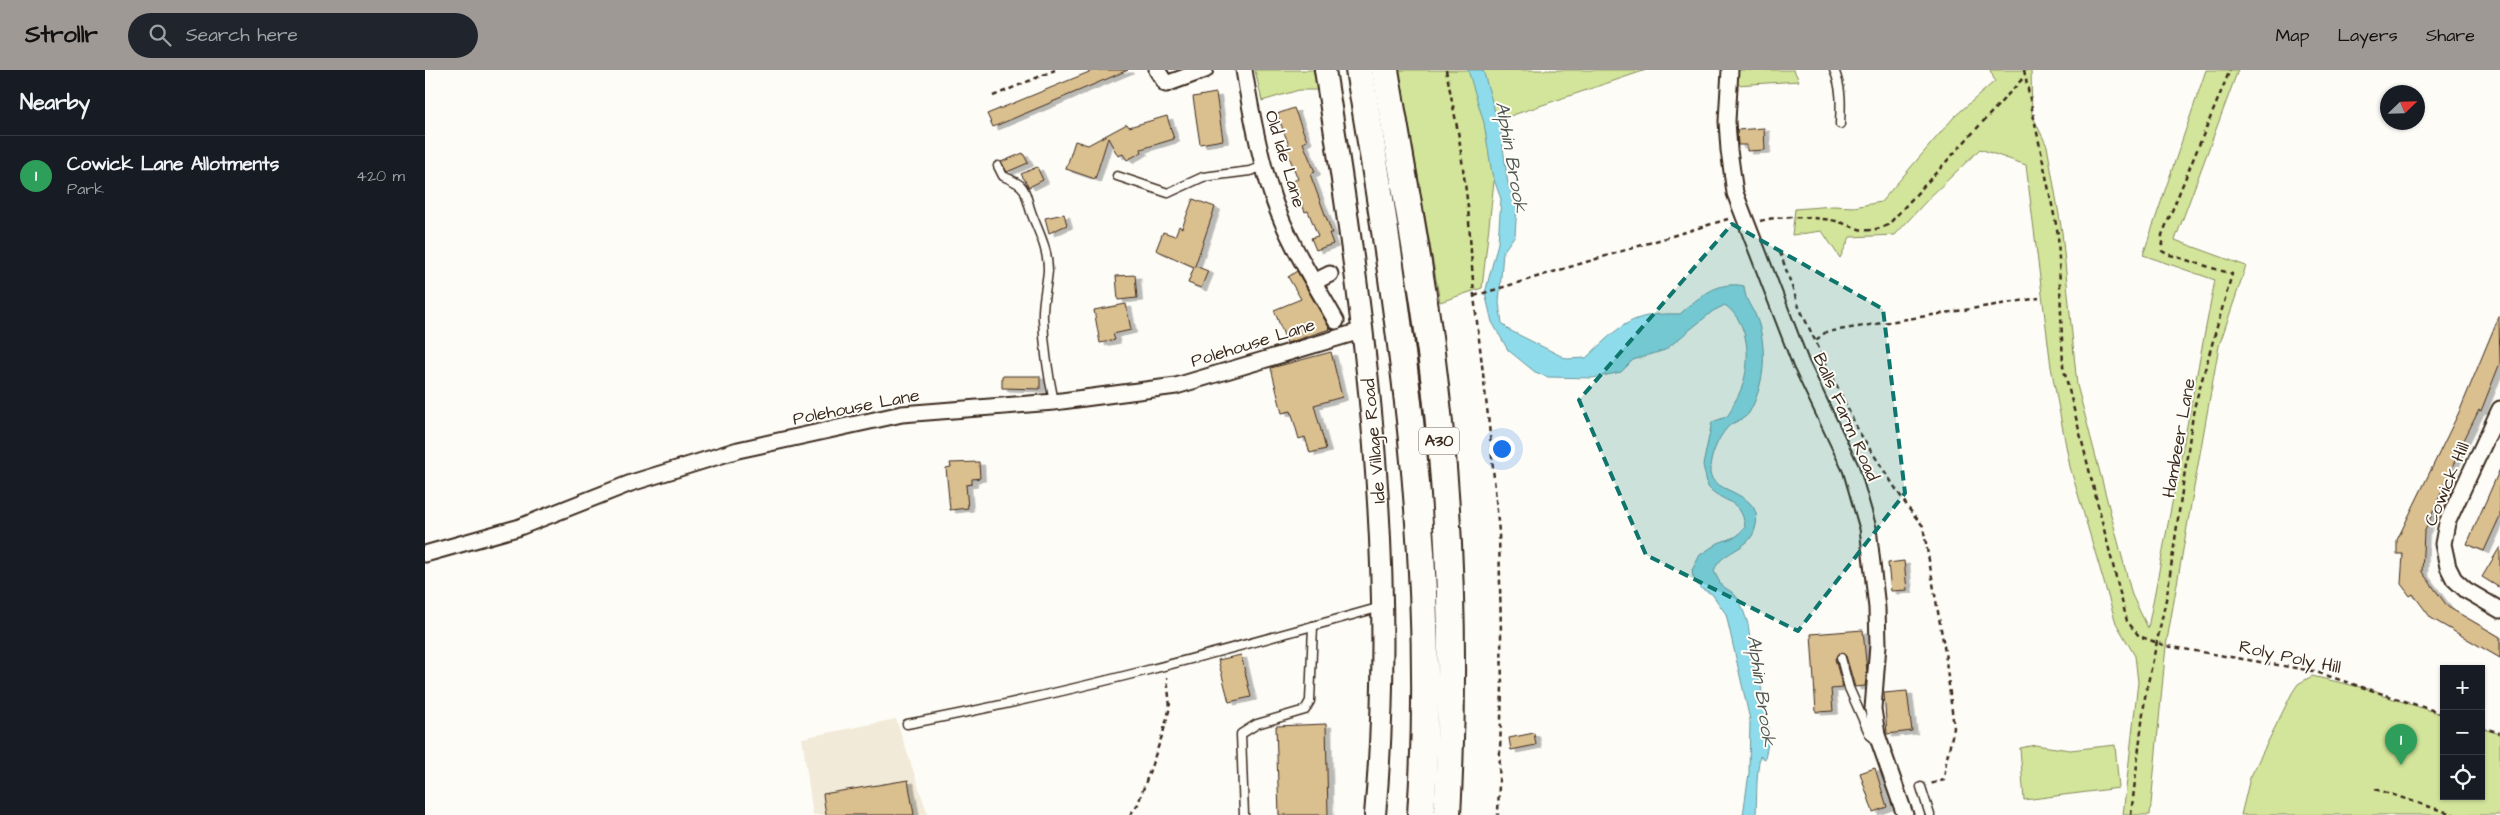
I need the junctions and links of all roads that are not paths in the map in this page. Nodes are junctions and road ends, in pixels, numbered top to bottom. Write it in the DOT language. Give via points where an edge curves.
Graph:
graph roads {
  1 [pos="1157,70"];
  2 [pos="1205,70"];
  3 [pos="1244,70"];
  4 [pos="1325,70"];
  5 [pos="1359,70"];
  6 [pos="1385,70"];
  7 [pos="1729,70"];
  8 [pos="1834,70"];
  9 [pos="1840,124"];
  10 [pos="998,166"];
  11 [pos="1264,166"];
  12 [pos="1117,176"];
  13 [pos="1329,274"];
  14 [pos="1314,282"];
  15 [pos="1336,321"];
  16 [pos="1363,330"];
  17 [pos="1054,402"];
  18 [pos="2500,409"];
  19 [pos="425,554"];
  20 [pos="1383,607"];
  21 [pos="2500,610"];
  22 [pos="1313,626"];
  23 [pos="1841,658"];
  24 [pos="907,724"];
  25 [pos="1880,742"];
  26 [pos="1921,787"];
  27 [pos="1244,815"];
  28 [pos="1375,815"];
  29 [pos="1421,815"];
  30 [pos="1447,815"];
  31 [pos="1905,815"];
  32 [pos="1930,815"];
  1 -- 2 [label="street" via="1166,84"];
  3 -- 11 [label="street, Old Ide Lane" via="1250,112"];
  4 -- 16 [label="street, Ide Village Road"];
  5 -- 29 [label="highway, A30" via="1407,379 1420,534 1424,670"];
  6 -- 30 [label="highway, A30" via="1435,396 1447,543 1450,669"];
  7 -- 25 [label="street, Balls Farm Road" via="1729,150 1735,193 1801,364 1851,469 1864,512 1875,575 1878,645 1873,709"];
  8 -- 9 [label="lane" via="1839,82"];
  10 -- 17 [label="lane" via="1003,176 1013,178 1022,186 1045,247 1048,268 1043,331"];
  11 -- 12 [label="lane" via="1203,177 1168,193"];
  11 -- 14 [label="street, Old Ide Lane" via="1274,199"];
  13 -- 14 [label="street"];
  14 -- 15 [label="street, Old Ide Lane"];
  16 -- 17 [label="street, Polehouse Lane" via="1176,386"];
  16 -- 20 [label="street, Ide Village Road" via="1378,478"];
  17 -- 19 [label="street, Polehouse Lane" via="902,414 738,450 631,483 517,528"];
  18 -- 21 [label="street, Cowick Hill" via="2447,523 2443,544 2448,567 2455,579 2466,590"];
  20 -- 22 [label="lane"];
  20 -- 28 [label="street, Ide Village Road" via="1382,712"];
  22 -- 24 [label="lane" via="997,707"];
  22 -- 27 [label="lane" via="1310,702 1305,710 1257,724 1241,734"];
  23 -- 25 [label="lane" via="1849,688 1870,735"];
  25 -- 31 [label="street, Balls Farm Road"];
  26 -- 32 [label="lane"];
}
